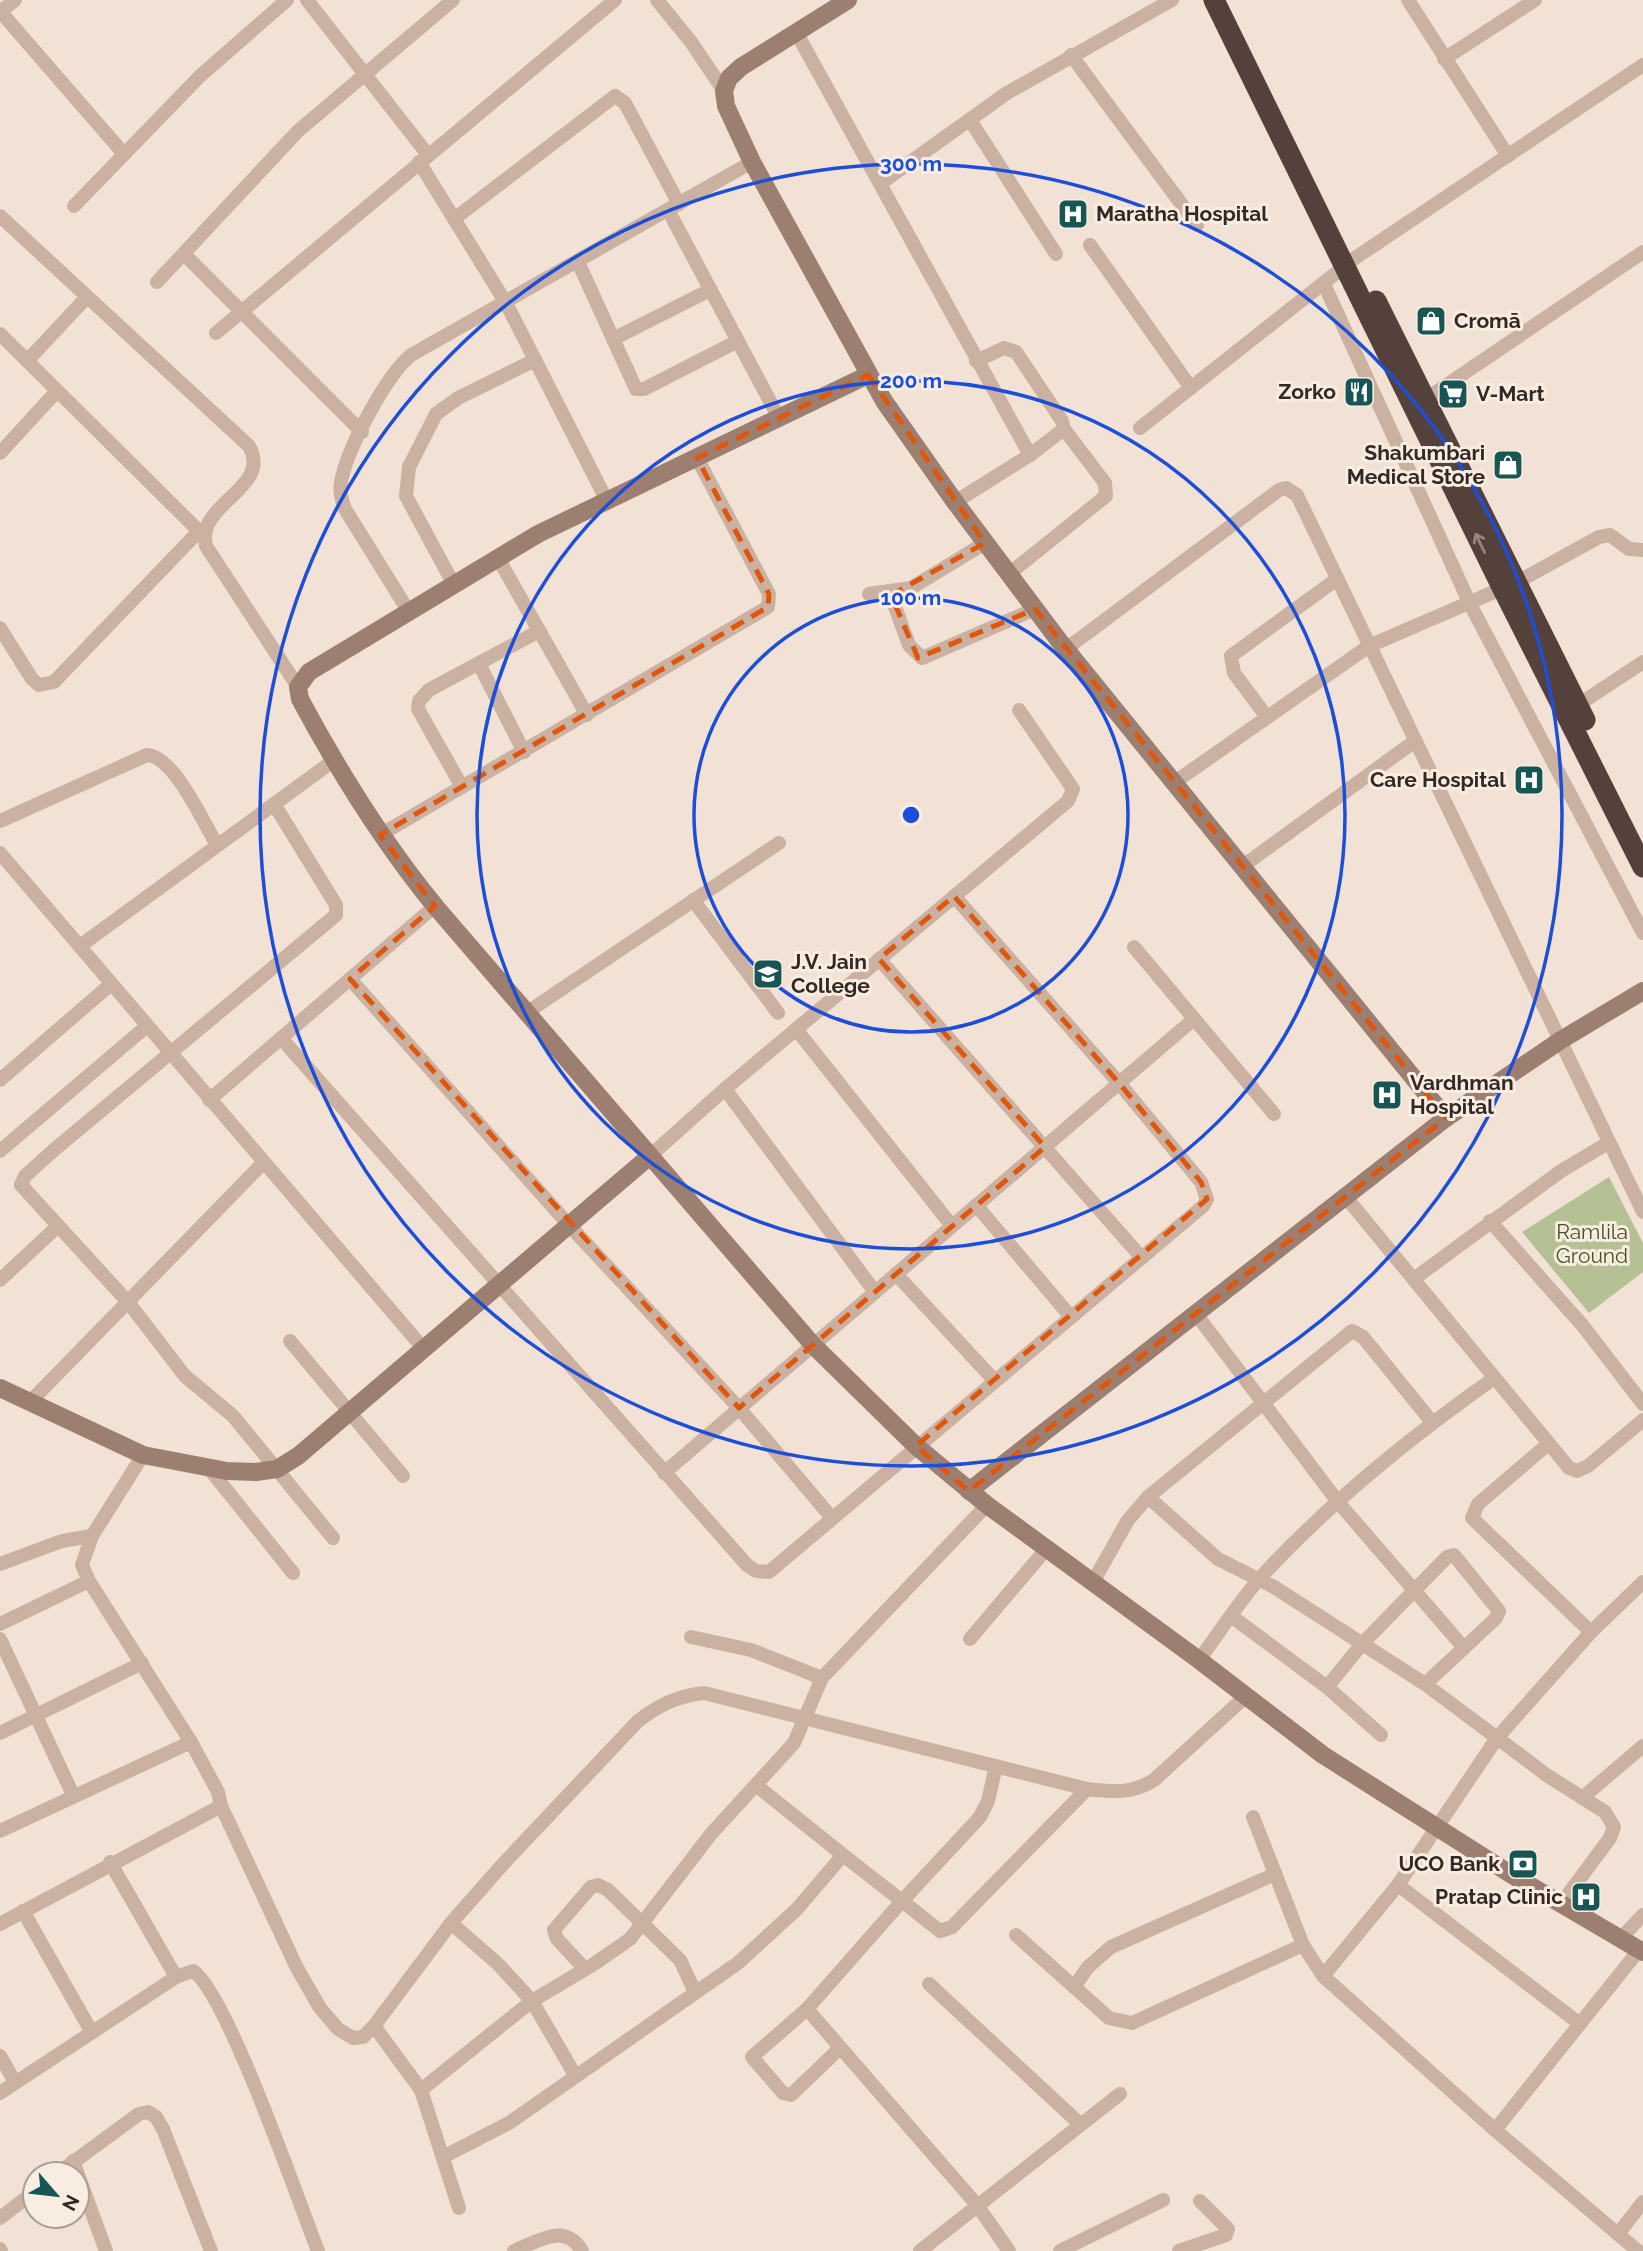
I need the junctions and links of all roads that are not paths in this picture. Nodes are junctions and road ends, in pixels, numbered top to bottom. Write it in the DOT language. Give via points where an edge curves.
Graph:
graph roads {
  1 [pos="15,0"];
  2 [pos="287,0"];
  3 [pos="307,0"];
  4 [pos="453,0"];
  5 [pos="615,0"];
  6 [pos="657,0"];
  7 [pos="848,0"];
  8 [pos="1172,0"];
  9 [pos="1214,0"];
  10 [pos="1230,0"];
  11 [pos="1408,0"];
  12 [pos="1535,0"];
  13 [pos="0,11"];
  14 [pos="796,32"];
  15 [pos="1071,55"];
  16 [pos="1444,59"];
  17 [pos="1643,65"];
  18 [pos="364,75"];
  19 [pos="724,91"];
  20 [pos="970,120"];
  21 [pos="124,154"];
  22 [pos="1508,156"];
  23 [pos="424,159"];
  24 [pos="752,162"];
  25 [pos="881,183"];
  26 [pos="74,206"];
  27 [pos="673,207"];
  28 [pos="0,216"];
  29 [pos="454,219"];
  30 [pos="1197,225"];
  31 [pos="1090,244"];
  32 [pos="1643,252"];
  33 [pos="184,254"];
  34 [pos="1056,254"];
  35 [pos="578,262"];
  36 [pos="1349,263"];
  37 [pos="157,282"];
  38 [pos="1324,284"];
  39 [pos="710,290"];
  40 [pos="87,297"];
  41 [pos="506,303"];
  42 [pos="243,310"];
  43 [pos="216,333"];
  44 [pos="0,334"];
  45 [pos="613,339"];
  46 [pos="738,341"];
  47 [pos="535,360"];
  48 [pos="27,361"];
  49 [pos="976,361"];
  50 [pos="868,375"];
  51 [pos="1191,388"];
  52 [pos="57,391"];
  53 [pos="1420,403"];
  54 [pos="779,418"];
  55 [pos="1140,428"];
  56 [pos="1064,429"];
  57 [pos="362,432"];
  58 [pos="0,453"];
  59 [pos="1030,455"];
  60 [pos="696,458"];
  61 [pos="607,501"];
  62 [pos="955,502"];
  63 [pos="201,533"];
  64 [pos="985,542"];
  65 [pos="1643,550"];
  66 [pos="498,558"];
  67 [pos="1009,574"];
  68 [pos="1337,579"];
  69 [pos="454,585"];
  70 [pos="1510,586"];
  71 [pos="890,593"];
  72 [pos="870,594"];
  73 [pos="1470,604"];
  74 [pos="1035,609"];
  75 [pos="408,612"];
  76 [pos="0,628"];
  77 [pos="539,631"];
  78 [pos="1369,646"];
  79 [pos="1066,649"];
  80 [pos="1643,662"];
  81 [pos="479,664"];
  82 [pos="298,687"];
  83 [pos="1577,705"];
  84 [pos="1019,710"];
  85 [pos="587,715"];
  86 [pos="1267,716"];
  87 [pos="1415,741"];
  88 [pos="524,752"];
  89 [pos="333,761"];
  90 [pos="1175,782"];
  91 [pos="462,787"];
  92 [pos="274,804"];
  93 [pos="0,821"];
  94 [pos="1643,834"];
  95 [pos="380,835"];
  96 [pos="779,843"];
  97 [pos="217,845"];
  98 [pos="0,853"];
  99 [pos="1243,866"];
  100 [pos="1643,867"];
  101 [pos="954,896"];
  102 [pos="693,900"];
  103 [pos="435,905"];
  104 [pos="1643,933"];
  105 [pos="80,946"];
  106 [pos="1133,947"];
  107 [pos="879,959"];
  108 [pos="350,979"];
  109 [pos="111,984"];
  110 [pos="1643,991"];
  111 [pos="529,1011"];
  112 [pos="778,1013"];
  113 [pos="1194,1019"];
  114 [pos="147,1026"];
  115 [pos="796,1029"];
  116 [pos="281,1038"];
  117 [pos="1561,1040"];
  118 [pos="169,1053"];
  119 [pos="0,1080"];
  120 [pos="1119,1083"];
  121 [pos="725,1089"];
  122 [pos="209,1100"];
  123 [pos="1274,1114"];
  124 [pos="1446,1118"];
  125 [pos="1608,1143"];
  126 [pos="1045,1147"];
  127 [pos="0,1151"];
  128 [pos="650,1156"];
  129 [pos="263,1163"];
  130 [pos="1345,1196"];
  131 [pos="976,1205"];
  132 [pos="1643,1212"];
  133 [pos="1490,1221"];
  134 [pos="569,1225"];
  135 [pos="58,1226"];
  136 [pos="952,1226"];
  137 [pos="1142,1258"];
  138 [pos="896,1274"];
  139 [pos="1415,1278"];
  140 [pos="0,1280"];
  141 [pos="497,1284"];
  142 [pos="875,1292"];
  143 [pos="128,1302"];
  144 [pos="1196,1314"];
  145 [pos="1071,1317"];
  146 [pos="290,1341"];
  147 [pos="813,1345"];
  148 [pos="423,1348"];
  149 [pos="1493,1379"];
  150 [pos="994,1380"];
  151 [pos="0,1388"];
  152 [pos="30,1402"];
  153 [pos="1643,1404"];
  154 [pos="1262,1405"];
  155 [pos="740,1408"];
  156 [pos="348,1412"];
  157 [pos="1643,1420"];
  158 [pos="1432,1422"];
  159 [pos="1547,1445"];
  160 [pos="916,1446"];
  161 [pos="143,1455"];
  162 [pos="208,1467"];
  163 [pos="276,1469"];
  164 [pos="664,1473"];
  165 [pos="403,1476"];
  166 [pos="969,1491"];
  167 [pos="1148,1497"];
  168 [pos="1338,1502"];
  169 [pos="986,1505"];
  170 [pos="832,1518"];
  171 [pos="92,1536"];
  172 [pos="333,1538"];
  173 [pos="1046,1548"];
  174 [pos="0,1564"];
  175 [pos="293,1573"];
  176 [pos="1259,1579"];
  177 [pos="89,1581"];
  178 [pos="1093,1582"];
  179 [pos="1643,1582"];
  180 [pos="1414,1592"];
  181 [pos="1231,1616"];
  182 [pos="0,1624"];
  183 [pos="1591,1632"];
  184 [pos="691,1637"];
  185 [pos="0,1639"];
  186 [pos="970,1639"];
  187 [pos="1362,1644"];
  188 [pos="1464,1648"];
  189 [pos="1199,1660"];
  190 [pos="142,1663"];
  191 [pos="822,1678"];
  192 [pos="1425,1684"];
  193 [pos="1327,1687"];
  194 [pos="1245,1697"];
  195 [pos="33,1716"];
  196 [pos="806,1719"];
  197 [pos="0,1733"];
  198 [pos="1381,1735"];
  199 [pos="1497,1738"];
  200 [pos="191,1742"];
  201 [pos="1643,1746"];
  202 [pos="996,1766"];
  203 [pos="757,1786"];
  204 [pos="1087,1788"];
  205 [pos="73,1795"];
  206 [pos="1582,1798"];
  207 [pos="221,1806"];
  208 [pos="1253,1817"];
  209 [pos="1436,1827"];
  210 [pos="0,1831"];
  211 [pos="843,1855"];
  212 [pos="110,1862"];
  213 [pos="1275,1874"];
  214 [pos="1398,1885"];
  215 [pos="902,1901"];
  216 [pos="1561,1904"];
  217 [pos="23,1911"];
  218 [pos="1643,1915"];
  219 [pos="0,1923"];
  220 [pos="451,1923"];
  221 [pos="642,1925"];
  222 [pos="1016,1935"];
  223 [pos="1620,1939"];
  224 [pos="1303,1945"];
  225 [pos="1641,1951"];
  226 [pos="585,1969"];
  227 [pos="1323,1976"];
  228 [pos="176,1977"];
  229 [pos="929,1984"];
  230 [pos="1074,1987"];
  231 [pos="695,1992"];
  232 [pos="532,2001"];
  233 [pos="807,2009"];
  234 [pos="1580,2024"];
  235 [pos="374,2026"];
  236 [pos="91,2031"];
  237 [pos="841,2048"];
  238 [pos="0,2056"];
  239 [pos="575,2075"];
  240 [pos="15,2082"];
  241 [pos="421,2090"];
  242 [pos="0,2093"];
  243 [pos="1120,2094"];
  244 [pos="1080,2124"];
  245 [pos="1495,2130"];
  246 [pos="445,2156"];
  247 [pos="74,2160"];
  248 [pos="1163,2200"];
  249 [pos="1200,2201"];
  250 [pos="21,2202"];
  251 [pos="1643,2202"];
  252 [pos="977,2205"];
  253 [pos="459,2208"];
  254 [pos="91,2210"];
  255 [pos="0,2218"];
  256 [pos="1618,2234"];
  257 [pos="928,2249"];
  258 [pos="106,2251"];
  259 [pos="211,2251"];
  260 [pos="318,2251"];
  261 [pos="514,2251"];
  262 [pos="582,2251"];
  263 [pos="1009,2251"];
  264 [pos="1060,2251"];
  265 [pos="1179,2251"];
  266 [pos="1639,2251"];
  1 -- 13 [label="street"];
  2 -- 21 [label="street" via="228,49"];
  3 -- 18 [label="street"];
  4 -- 18 [label="street"];
  5 -- 23 [label="street"];
  6 -- 19 [label="street"];
  7 -- 14 [label="street"];
  8 -- 15 [label="street"];
  9 -- 36 [label="highway"];
  10 -- 36 [label="highway"];
  11 -- 16 [label="street"];
  12 -- 16 [label="street"];
  13 -- 21 [label="street"];
  14 -- 19 [label="street" via="741,67"];
  14 -- 25 [label="street"];
  15 -- 20 [label="street"];
  15 -- 30 [label="street"];
  16 -- 22 [label="street"];
  17 -- 22 [label="street"];
  18 -- 23 [label="street"];
  18 -- 33 [label="street" via="298,131"];
  19 -- 24 [label="street" via="726,106"];
  20 -- 25 [label="street"];
  20 -- 34 [label="street"];
  21 -- 26 [label="street"];
  22 -- 36 [label="street"];
  23 -- 29 [label="street"];
  23 -- 42 [label="street"];
  24 -- 27 [label="street"];
  24 -- 50 [label="street"];
  25 -- 49 [label="street"];
  27 -- 29 [label="street" via="625,103 615,96"];
  27 -- 35 [label="street"];
  27 -- 39 [label="street"];
  28 -- 40 [label="street"];
  29 -- 41 [label="street"];
  31 -- 51 [label="street"];
  32 -- 53 [label="street"];
  33 -- 37 [label="street"];
  33 -- 42 [label="street"];
  35 -- 41 [label="street"];
  35 -- 45 [label="street"];
  36 -- 38 [label="street"];
  36 -- 53 [label="highway"];
  38 -- 51 [label="street"];
  38 -- 73 [label="street"];
  39 -- 45 [label="street"];
  39 -- 46 [label="street"];
  40 -- 48 [label="street"];
  40 -- 63 [label="street" via="255,457 248,480"];
  41 -- 47 [label="street"];
  41 -- 57 [label="street" via="411,355 398,367"];
  42 -- 43 [label="street"];
  42 -- 57 [label="street"];
  44 -- 48 [label="street"];
  45 -- 46 [label="street" via="640,391"];
  46 -- 54 [label="street"];
  47 -- 61 [label="street"];
  47 -- 69 [label="street" via="458,398 436,414 409,467 406,496"];
  48 -- 52 [label="street"];
  49 -- 56 [label="street" via="1004,348 1016,352"];
  49 -- 59 [label="street"];
  50 -- 54 [label="street"];
  50 -- 62 [label="street"];
  51 -- 55 [label="street"];
  52 -- 58 [label="street"];
  52 -- 63 [label="street"];
  53 -- 70 [label="highway"];
  54 -- 60 [label="street"];
  56 -- 59 [label="street"];
  56 -- 67 [label="street" via="1105,483 1107,496"];
  57 -- 75 [label="street" via="345,469 340,495"];
  59 -- 62 [label="street"];
  60 -- 61 [label="street"];
  60 -- 85 [label="street" via="769,594 768,607"];
  61 -- 66 [label="street"];
  62 -- 64 [label="street"];
  63 -- 76 [label="street" via="54,682 39,685 32,679"];
  63 -- 82 [label="street"];
  64 -- 67 [label="street"];
  64 -- 71 [label="street" via="911,588"];
  65 -- 70 [label="street" via="1635,551 1605,535"];
  66 -- 69 [label="street"];
  66 -- 77 [label="street"];
  67 -- 74 [label="street"];
  68 -- 78 [label="street"];
  68 -- 79 [label="street" via="1297,495 1286,488"];
  68 -- 86 [label="street" via="1231,656 1234,673"];
  69 -- 75 [label="street"];
  70 -- 73 [label="street"];
  70 -- 83 [label="highway"];
  70 -- 100 [label="highway"];
  71 -- 72 [label="street"];
  71 -- 74 [label="street" via="909,645 922,658"];
  73 -- 78 [label="street"];
  73 -- 104 [label="street"];
  74 -- 79 [label="street"];
  75 -- 82 [label="street" via="309,672"];
  77 -- 81 [label="street"];
  77 -- 85 [label="street"];
  78 -- 86 [label="street"];
  78 -- 87 [label="street"];
  79 -- 90 [label="street"];
  80 -- 83 [label="street"];
  81 -- 88 [label="street"];
  81 -- 91 [label="street" via="429,690 419,701 418,709"];
  82 -- 89 [label="street"];
  83 -- 94 [label="highway"];
  84 -- 101 [label="street" via="1072,795"];
  85 -- 88 [label="street"];
  86 -- 90 [label="street"];
  87 -- 99 [label="street"];
  87 -- 117 [label="street"];
  88 -- 91 [label="street"];
  89 -- 92 [label="street"];
  89 -- 95 [label="street"];
  90 -- 99 [label="street"];
  91 -- 95 [label="street"];
  92 -- 97 [label="street"];
  92 -- 118 [label="street" via="337,905 337,915"];
  93 -- 97 [label="street" via="146,755 155,755 169,765"];
  95 -- 103 [label="street"];
  96 -- 102 [label="street"];
  97 -- 105 [label="street"];
  98 -- 105 [label="street"];
  99 -- 124 [label="street"];
  101 -- 107 [label="street"];
  101 -- 120 [label="street"];
  102 -- 111 [label="street"];
  102 -- 112 [label="street"];
  103 -- 108 [label="street"];
  103 -- 111 [label="street"];
  105 -- 109 [label="street"];
  106 -- 113 [label="street"];
  107 -- 115 [label="street"];
  107 -- 126 [label="street"];
  108 -- 116 [label="street"];
  108 -- 134 [label="street"];
  109 -- 114 [label="street"];
  109 -- 119 [label="street"];
  110 -- 117 [label="street"];
  111 -- 128 [label="street"];
  113 -- 120 [label="street"];
  113 -- 123 [label="street"];
  114 -- 118 [label="street"];
  114 -- 127 [label="street"];
  115 -- 121 [label="street"];
  115 -- 136 [label="street"];
  116 -- 122 [label="street"];
  116 -- 141 [label="street"];
  117 -- 124 [label="street"];
  117 -- 125 [label="street"];
  118 -- 122 [label="street"];
  118 -- 135 [label="street" via="22,1181 24,1190"];
  120 -- 126 [label="street"];
  120 -- 137 [label="street" via="1206,1192 1203,1206"];
  121 -- 128 [label="street"];
  121 -- 142 [label="street"];
  122 -- 129 [label="street"];
  124 -- 130 [label="street"];
  125 -- 132 [label="street"];
  125 -- 133 [label="street"];
  126 -- 131 [label="street"];
  126 -- 137 [label="street"];
  128 -- 134 [label="street"];
  128 -- 147 [label="street"];
  129 -- 143 [label="street"];
  129 -- 148 [label="street"];
  130 -- 139 [label="street"];
  130 -- 144 [label="street"];
  131 -- 136 [label="street"];
  131 -- 145 [label="street"];
  133 -- 139 [label="street"];
  133 -- 153 [label="street" via="1583,1326"];
  134 -- 141 [label="street"];
  134 -- 155 [label="street"];
  135 -- 140 [label="street"];
  135 -- 143 [label="street"];
  136 -- 138 [label="street"];
  137 -- 145 [label="street"];
  138 -- 142 [label="street"];
  138 -- 150 [label="street"];
  139 -- 149 [label="street"];
  141 -- 148 [label="street"];
  141 -- 164 [label="street"];
  142 -- 147 [label="street"];
  143 -- 152 [label="street"];
  143 -- 163 [label="street" via="185,1376 222,1404"];
  144 -- 154 [label="street"];
  144 -- 166 [label="street"];
  145 -- 150 [label="street"];
  146 -- 156 [label="street"];
  147 -- 155 [label="street"];
  147 -- 160 [label="street"];
  148 -- 156 [label="street"];
  149 -- 158 [label="street"];
  149 -- 159 [label="street"];
  150 -- 160 [label="street"];
  151 -- 152 [label="street"];
  152 -- 161 [label="street"];
  154 -- 158 [label="street" via="1347,1335 1358,1332"];
  154 -- 167 [label="street"];
  154 -- 168 [label="street"];
  155 -- 164 [label="street"];
  155 -- 170 [label="street"];
  156 -- 163 [label="street"];
  156 -- 165 [label="street"];
  157 -- 159 [label="street" via="1577,1471"];
  158 -- 168 [label="street"];
  159 -- 183 [label="street" via="1478,1504 1472,1518"];
  160 -- 166 [label="street"];
  160 -- 170 [label="street"];
  161 -- 162 [label="street"];
  161 -- 171 [label="street"];
  162 -- 163 [label="street" via="256,1472"];
  162 -- 175 [label="street"];
  163 -- 172 [label="street"];
  164 -- 170 [label="street" via="756,1571 778,1567"];
  166 -- 169 [label="street"];
  167 -- 176 [label="street" via="1200,1546"];
  167 -- 178 [label="street" via="1128,1520"];
  168 -- 176 [label="street"];
  168 -- 180 [label="street"];
  169 -- 173 [label="street"];
  169 -- 191 [label="street"];
  171 -- 174 [label="street" via="62,1541"];
  171 -- 177 [label="street" via="82,1565"];
  173 -- 178 [label="street"];
  173 -- 186 [label="street"];
  176 -- 181 [label="street"];
  176 -- 187 [label="street"];
  177 -- 182 [label="street"];
  177 -- 190 [label="street"];
  178 -- 189 [label="street"];
  179 -- 183 [label="street"];
  180 -- 187 [label="street"];
  180 -- 188 [label="street"];
  180 -- 188 [label="street" via="1447,1558 1457,1557 1499,1611"];
  181 -- 189 [label="street"];
  181 -- 193 [label="street"];
  183 -- 199 [label="street"];
  184 -- 191 [label="street" via="751,1650"];
  185 -- 195 [label="street"];
  187 -- 192 [label="street"];
  187 -- 193 [label="street"];
  188 -- 192 [label="street"];
  189 -- 194 [label="street"];
  190 -- 195 [label="street"];
  190 -- 200 [label="street"];
  191 -- 196 [label="street"];
  192 -- 199 [label="street"];
  193 -- 198 [label="street"];
  194 -- 204 [label="street" via="1139,1789"];
  194 -- 209 [label="street" via="1323,1755"];
  195 -- 197 [label="street"];
  195 -- 205 [label="street"];
  196 -- 202 [label="street"];
  196 -- 203 [label="street" via="794,1743"];
  196 -- 220 [label="street" via="704,1693 659,1705 638,1721"];
  199 -- 206 [label="street"];
  199 -- 209 [label="street"];
  200 -- 205 [label="street"];
  200 -- 207 [label="street"];
  201 -- 206 [label="street"];
  202 -- 204 [label="street"];
  202 -- 215 [label="street" via="980,1817"];
  203 -- 211 [label="street"];
  203 -- 221 [label="street" via="711,1834"];
  204 -- 215 [label="street" via="951,1927 940,1931"];
  205 -- 210 [label="street"];
  206 -- 216 [label="street" via="1605,1812 1614,1827"];
  207 -- 212 [label="street"];
  207 -- 235 [label="street" via="320,2008 353,2038"];
  208 -- 213 [label="street"];
  209 -- 214 [label="street"];
  209 -- 216 [label="street"];
  211 -- 215 [label="street"];
  211 -- 231 [label="street" via="767,1939"];
  212 -- 217 [label="street"];
  212 -- 228 [label="street"];
  213 -- 224 [label="street"];
  213 -- 230 [label="street" via="1111,1947"];
  214 -- 227 [label="street"];
  214 -- 234 [label="street"];
  215 -- 233 [label="street"];
  216 -- 223 [label="street"];
  217 -- 219 [label="street"];
  217 -- 236 [label="street"];
  218 -- 223 [label="street"];
  220 -- 232 [label="street"];
  220 -- 235 [label="street"];
  221 -- 226 [label="street"];
  221 -- 226 [label="street" via="608,1890 591,1887 554,1930"];
  221 -- 231 [label="street" via="680,1960"];
  222 -- 230 [label="street"];
  223 -- 225 [label="street"];
  224 -- 227 [label="street"];
  224 -- 230 [label="street" via="1132,2023 1109,2018"];
  225 -- 234 [label="street"];
  226 -- 232 [label="street"];
  227 -- 245 [label="street"];
  228 -- 236 [label="street"];
  228 -- 260 [label="street" via="193,1971 206,1982 241,2054"];
  229 -- 244 [label="street"];
  231 -- 239 [label="street"];
  232 -- 239 [label="street"];
  232 -- 241 [label="street"];
  233 -- 237 [label="street"];
  233 -- 237 [label="street" via="755,2053 754,2062 783,2093 791,2095"];
  234 -- 245 [label="street"];
  235 -- 241 [label="street"];
  236 -- 240 [label="street"];
  237 -- 252 [label="street"];
  238 -- 240 [label="street"];
  239 -- 246 [label="street" via="509,2123"];
  240 -- 242 [label="street"];
  241 -- 246 [label="street"];
  243 -- 244 [label="street"];
  244 -- 252 [label="street"];
  245 -- 256 [label="street"];
  246 -- 253 [label="street"];
  247 -- 259 [label="street" via="139,2114 148,2112 156,2117"];
  248 -- 264 [label="street"];
  249 -- 265 [label="street" via="1226,2222 1226,2235"];
  250 -- 255 [label="street"];
  251 -- 256 [label="street"];
  252 -- 257 [label="street"];
  252 -- 263 [label="street"];
  254 -- 258 [label="street"];
  256 -- 266 [label="street"];
  261 -- 262 [label="street" via="562,2234"];
}
